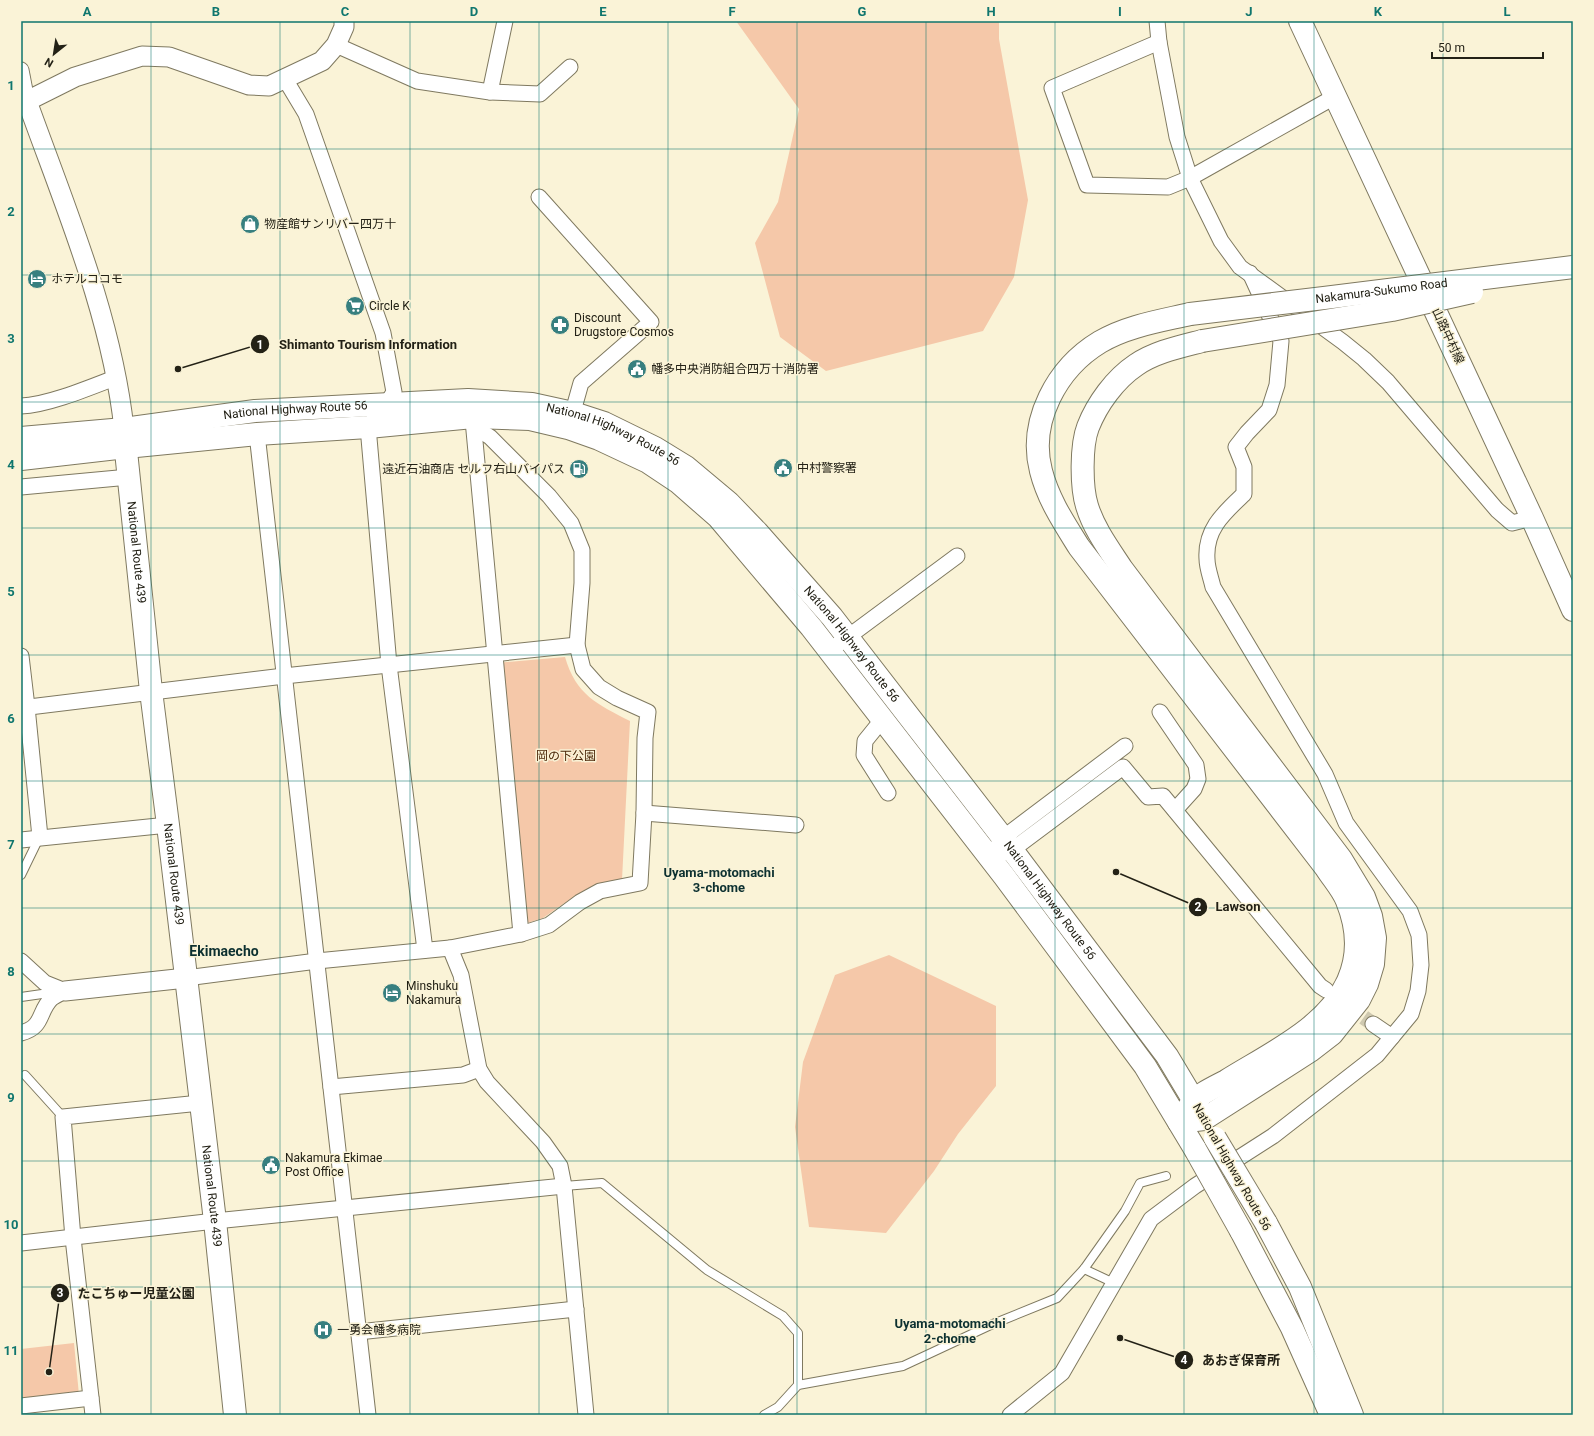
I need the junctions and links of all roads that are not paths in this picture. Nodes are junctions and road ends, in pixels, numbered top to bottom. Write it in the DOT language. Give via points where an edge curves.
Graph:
graph roads {
  1 [pos="344,21"];
  2 [pos="505,21"];
  3 [pos="1157,21"];
  4 [pos="1300,21"];
  5 [pos="1159,42"];
  6 [pos="336,45"];
  7 [pos="570,66"];
  8 [pos="21,70"];
  9 [pos="285,79"];
  10 [pos="490,92"];
  11 [pos="1336,96"];
  12 [pos="27,101"];
  13 [pos="1190,178"];
  14 [pos="539,198"];
  15 [pos="1573,268"];
  16 [pos="1250,273"];
  17 [pos="117,377"];
  18 [pos="386,405"];
  19 [pos="21,406"];
  20 [pos="571,420"];
  21 [pos="473,422"];
  22 [pos="368,427"];
  23 [pos="257,434"];
  24 [pos="21,438"];
  25 [pos="125,438"];
  26 [pos="21,459"];
  27 [pos="129,477"];
  28 [pos="21,488"];
  29 [pos="1532,518"];
  30 [pos="957,556"];
  31 [pos="1573,610"];
  32 [pos="847,637"];
  33 [pos="577,645"];
  34 [pos="829,651"];
  35 [pos="495,653"];
  36 [pos="21,656"];
  37 [pos="389,665"];
  38 [pos="284,676"];
  39 [pos="151,691"];
  40 [pos="24,707"];
  41 [pos="1160,712"];
  42 [pos="882,720"];
  43 [pos="1125,746"];
  44 [pos="888,793"];
  45 [pos="1175,810"];
  46 [pos="644,813"];
  47 [pos="796,824"];
  48 [pos="168,825"];
  49 [pos="40,837"];
  50 [pos="21,840"];
  51 [pos="1007,844"];
  52 [pos="990,857"];
  53 [pos="21,875"];
  54 [pos="520,934"];
  55 [pos="450,948"];
  56 [pos="425,950"];
  57 [pos="21,961"];
  58 [pos="317,961"];
  59 [pos="186,978"];
  60 [pos="1326,990"];
  61 [pos="65,991"];
  62 [pos="21,997"];
  63 [pos="1373,1024"];
  64 [pos="21,1033"];
  65 [pos="1392,1037"];
  66 [pos="479,1068"];
  67 [pos="24,1076"];
  68 [pos="331,1087"];
  69 [pos="1193,1100"];
  70 [pos="200,1103"];
  71 [pos="63,1117"];
  72 [pos="1204,1119"];
  73 [pos="1179,1122"];
  74 [pos="1166,1176"];
  75 [pos="564,1186"];
  76 [pos="345,1209"];
  77 [pos="215,1222"];
  78 [pos="72,1238"];
  79 [pos="21,1243"];
  80 [pos="1084,1270"];
  81 [pos="1114,1283"];
  82 [pos="576,1309"];
  83 [pos="358,1332"];
  84 [pos="798,1384"];
  85 [pos="91,1398"];
  86 [pos="21,1406"];
  87 [pos="93,1415"];
  88 [pos="235,1415"];
  89 [pos="368,1415"];
  90 [pos="586,1415"];
  91 [pos="764,1415"];
  92 [pos="1010,1415"];
  93 [pos="1331,1415"];
  94 [pos="1352,1415"];
  1 -- 6 [label="street"];
  2 -- 10 [label="street"];
  3 -- 5 [label="street"];
  4 -- 11 [label="main road, 山路中村線"];
  5 -- 13 [label="street" via="1176,137"];
  5 -- 13 [label="street" via="1052,88 1087,185 1168,187"];
  6 -- 9 [label="street" via="322,61"];
  6 -- 10 [label="street" via="418,81"];
  7 -- 10 [label="street" via="540,94"];
  8 -- 12 [label="street"];
  9 -- 12 [label="street" via="269,86 249,85 169,57 142,56 75,77"];
  9 -- 18 [label="street" via="306,114 383,333 394,392"];
  11 -- 13 [label="street"];
  11 -- 29 [label="main road, 山路中村線"];
  12 -- 17 [label="street" via="91,281"];
  13 -- 16 [label="street" via="1221,241 1240,266"];
  14 -- 20 [label="street" via="651,322 581,383"];
  15 -- 69 [label="main road, Nakamura-Sukumo Road, bridge" via="1190,314 1147,324 1101,342 1080,357 1051,392 1041,419 1038,448 1040,471 1058,514 1079,547 1326,868 1347,900 1357,933 1352,971 1333,1007 1301,1035"];
  15 -- 72 [label="main road, Nakamura-Sukumo Road, bridge" via="1392,310 1202,341 1165,351 1136,365 1116,383 1098,406 1087,428 1082,478 1086,505 1097,531 1122,569 1341,859 1364,897 1375,938 1373,964 1367,984 1359,1000 1332,1034"];
  16 -- 29 [label="street" via="1364,359 1388,382 1512,523"];
  16 -- 65 [label="street" via="1281,341 1277,385 1269,410 1236,447 1244,467 1244,494 1222,514 1208,539 1206,560 1213,587 1324,774 1346,823 1410,912 1418,935 1421,965 1418,991 1411,1014"];
  17 -- 19 [label="street" via="30,406"];
  17 -- 25 [label="street"];
  18 -- 20 [label="main road, National Highway Route 56" via="468,400 497,401 532,404"];
  18 -- 22 [label="street"];
  18 -- 25 [label="main road, National Highway Route 56" via="255,411"];
  20 -- 21 [label="main road, National Highway Route 56"];
  20 -- 32 [label="main road, National Highway Route 56" via="604,423 655,448 686,467 729,503 757,532"];
  20 -- 34 [label="main road, National Highway Route 56" via="599,439 648,462 678,482 718,517"];
  21 -- 22 [label="main road, National Highway Route 56"];
  21 -- 33 [label="street" via="549,496 571,524 582,550"];
  21 -- 35 [label="street"];
  22 -- 23 [label="main road, National Highway Route 56"];
  22 -- 37 [label="street"];
  23 -- 25 [label="main road, National Highway Route 56"];
  23 -- 38 [label="street"];
  24 -- 25 [label="main road, National Highway Route 56"];
  25 -- 26 [label="main road, National Highway Route 56"];
  25 -- 27 [label="main road, National Route 439"];
  27 -- 28 [label="street"];
  27 -- 39 [label="main road, National Route 439"];
  29 -- 31 [label="main road, 山路中村線"];
  30 -- 32 [label="street"];
  32 -- 34 [label="street"];
  32 -- 51 [label="main road, National Highway Route 56"];
  33 -- 35 [label="street"];
  33 -- 46 [label="street" via="583,669 599,687 648,712"];
  34 -- 42 [label="main road, National Highway Route 56"];
  35 -- 37 [label="street"];
  35 -- 54 [label="street"];
  36 -- 40 [label="street"];
  37 -- 38 [label="street"];
  37 -- 56 [label="street"];
  38 -- 39 [label="street"];
  38 -- 58 [label="street"];
  39 -- 40 [label="street"];
  39 -- 48 [label="main road, National Route 439"];
  40 -- 49 [label="street"];
  41 -- 45 [label="street" via="1196,765 1198,780 1194,789"];
  42 -- 44 [label="street" via="865,741 864,755"];
  42 -- 52 [label="main road, National Highway Route 56"];
  43 -- 51 [label="street"];
  45 -- 51 [label="street" via="1163,796 1148,796 1123,767"];
  45 -- 60 [label="street" via="1320,986"];
  46 -- 47 [label="street"];
  46 -- 54 [label="street" via="640,883 600,891 549,925"];
  48 -- 49 [label="street"];
  48 -- 59 [label="main road, National Route 439"];
  49 -- 50 [label="street"];
  49 -- 53 [label="lane"];
  51 -- 52 [label="street"];
  51 -- 69 [label="main road, National Highway Route 56" via="1167,1056"];
  52 -- 73 [label="main road, National Highway Route 56" via="1145,1066"];
  54 -- 55 [label="street"];
  55 -- 56 [label="street"];
  55 -- 66 [label="street" via="461,975"];
  56 -- 58 [label="street"];
  57 -- 61 [label="street" via="45,983"];
  58 -- 59 [label="street"];
  58 -- 68 [label="street"];
  59 -- 61 [label="street"];
  59 -- 70 [label="main road, National Route 439"];
  61 -- 62 [label="lane"];
  61 -- 64 [label="street" via="51,999 40,1021 28,1031"];
  63 -- 65 [label="street"];
  65 -- 81 [label="street" via="1377,1055 1273,1136 1195,1186 1151,1219"];
  66 -- 68 [label="street" via="463,1075"];
  66 -- 75 [label="street" via="487,1082 543,1142 560,1166"];
  67 -- 71 [label="lane"];
  68 -- 76 [label="street"];
  69 -- 72 [label="main road, National Highway Route 56"];
  69 -- 73 [label="main road"];
  70 -- 71 [label="street"];
  70 -- 77 [label="main road, National Route 439"];
  71 -- 78 [label="street"];
  72 -- 73 [label="main road"];
  72 -- 94 [label="main road, National Highway Route 56, bridge" via="1266,1223 1300,1287"];
  73 -- 93 [label="main road, National Highway Route 56, bridge" via="1292,1328"];
  74 -- 80 [label="lane" via="1140,1183 1125,1211"];
  75 -- 76 [label="street"];
  75 -- 82 [label="street"];
  75 -- 84 [label="lane" via="602,1183 707,1270 783,1316 798,1334"];
  76 -- 77 [label="street"];
  76 -- 83 [label="street"];
  77 -- 78 [label="street"];
  77 -- 88 [label="main road, National Route 439"];
  78 -- 79 [label="street"];
  78 -- 85 [label="street"];
  80 -- 81 [label="lane"];
  80 -- 84 [label="lane" via="1057,1298 993,1324 903,1366"];
  81 -- 92 [label="street" via="1062,1373"];
  82 -- 83 [label="street"];
  82 -- 90 [label="street"];
  83 -- 89 [label="street"];
  84 -- 91 [label="lane" via="778,1407"];
  85 -- 86 [label="street"];
  85 -- 87 [label="street"];
}
